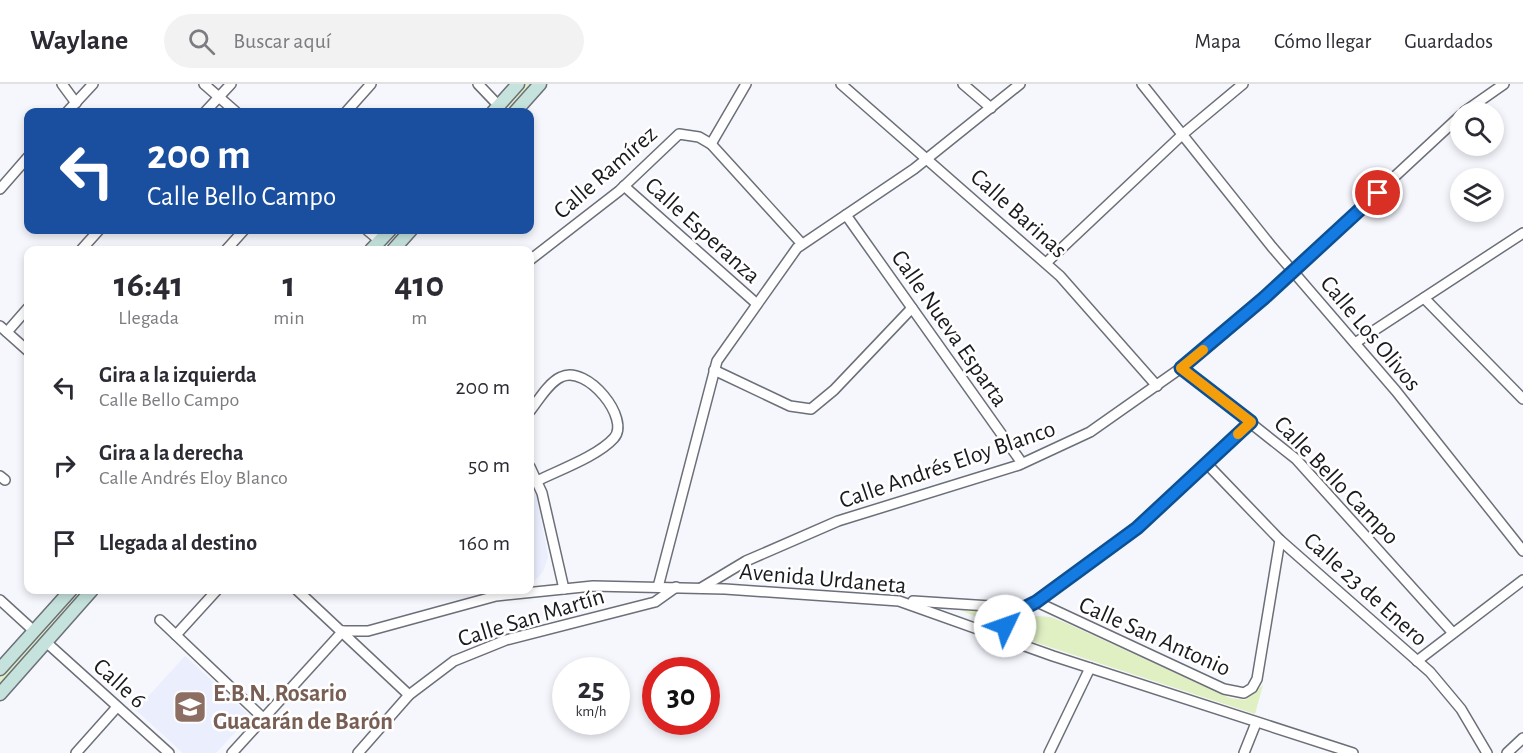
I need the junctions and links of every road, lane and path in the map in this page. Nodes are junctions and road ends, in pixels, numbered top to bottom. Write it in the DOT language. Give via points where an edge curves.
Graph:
graph roads {
  1 [pos="62,84"];
  2 [pos="93,84"];
  3 [pos="204,84"];
  4 [pos="231,84"];
  5 [pos="371,84"];
  6 [pos="478,84"];
  7 [pos="518,84"];
  8 [pos="540,84"];
  9 [pos="746,84"];
  10 [pos="841,84"];
  11 [pos="963,84"];
  12 [pos="1020,84"];
  13 [pos="1142,84"];
  14 [pos="1243,84"];
  15 [pos="1504,84"];
  16 [pos="219,97"];
  17 [pos="1479,102"];
  18 [pos="76,103"];
  19 [pos="72,108"];
  20 [pos="209,108"];
  21 [pos="231,108"];
  22 [pos="350,108"];
  23 [pos="495,108"];
  24 [pos="497,108"];
  25 [pos="519,108"];
  26 [pos="991,108"];
  27 [pos="1450,125"];
  28 [pos="1183,134"];
  29 [pos="711,144"];
  30 [pos="927,159"];
  31 [pos="24,162"];
  32 [pos="624,186"];
  33 [pos="0,189"];
  34 [pos="846,215"];
  35 [pos="1523,233"];
  36 [pos="95,234"];
  37 [pos="240,234"];
  38 [pos="372,234"];
  39 [pos="386,234"];
  40 [pos="407,234"];
  41 [pos="380,241"];
  42 [pos="802,244"];
  43 [pos="85,246"];
  44 [pos="230,246"];
  45 [pos="375,246"];
  46 [pos="397,246"];
  47 [pos="534,257"];
  48 [pos="1046,263"];
  49 [pos="1293,272"];
  50 [pos="1424,298"];
  51 [pos="757,304"];
  52 [pos="912,308"];
  53 [pos="24,312"];
  54 [pos="4,329"];
  55 [pos="1355,343"];
  56 [pos="24,347"];
  57 [pos="1181,368"];
  58 [pos="714,370"];
  59 [pos="1157,387"];
  60 [pos="1523,399"];
  61 [pos="534,406"];
  62 [pos="1251,422"];
  63 [pos="1022,464"];
  64 [pos="1207,464"];
  65 [pos="534,475"];
  66 [pos="537,481"];
  67 [pos="1280,540"];
  68 [pos="1523,551"];
  69 [pos="1523,580"];
  70 [pos="658,587"];
  71 [pos="676,587"];
  72 [pos="700,588"];
  73 [pos="564,589"];
  74 [pos="534,593"];
  75 [pos="67,594"];
  76 [pos="88,594"];
  77 [pos="213,594"];
  78 [pos="301,594"];
  79 [pos="522,594"];
  80 [pos="0,600"];
  81 [pos="899,601"];
  82 [pos="1036,602"];
  83 [pos="1024,607"];
  84 [pos="159,620"];
  85 [pos="34,631"];
  86 [pos="343,631"];
  87 [pos="1453,633"];
  88 [pos="176,635"];
  89 [pos="46,642"];
  90 [pos="1014,642"];
  91 [pos="1417,661"];
  92 [pos="1090,668"];
  93 [pos="0,669"];
  94 [pos="0,693"];
  95 [pos="410,695"];
  96 [pos="117,707"];
  97 [pos="263,718"];
  98 [pos="1256,723"];
  99 [pos="1523,738"];
  100 [pos="76,753"];
  101 [pos="169,753"];
  102 [pos="232,753"];
  103 [pos="358,753"];
  104 [pos="1049,753"];
  105 [pos="1244,753"];
  106 [pos="1353,753"];
  107 [pos="1487,753"];
  108 [pos="1507,753"];
  1 -- 18 [label="street"];
  2 -- 18 [label="street"];
  3 -- 16 [label="street"];
  4 -- 16 [label="street"];
  5 -- 22 [label="street"];
  6 -- 23 [label="street"];
  7 -- 24 [label="main road"];
  8 -- 25 [label="main road"];
  9 -- 29 [label="street"];
  10 -- 30 [label="street, Calle Barinas"];
  11 -- 26 [label="street"];
  12 -- 26 [label="street"];
  13 -- 28 [label="street, Calle Los Olivos"];
  14 -- 28 [label="street"];
  15 -- 17 [label="street, Calle Andrés Eloy Blanco"];
  16 -- 20 [label="street"];
  16 -- 21 [label="street"];
  18 -- 19 [label="street"];
  26 -- 30 [label="street"];
  27 -- 49 [label="street, Calle Andrés Eloy Blanco"];
  28 -- 48 [label="street"];
  28 -- 49 [label="street, Calle Los Olivos"];
  29 -- 32 [label="street, Calle Ramírez" via="699,137 679,134"];
  29 -- 42 [label="street"];
  30 -- 34 [label="street"];
  30 -- 48 [label="street, Calle Barinas"];
  31 -- 33 [label="street"];
  32 -- 47 [label="street, Calle Ramírez"];
  32 -- 51 [label="street, Calle Esperanza"];
  34 -- 42 [label="street"];
  34 -- 52 [label="street, Calle Nueva Esparta"];
  35 -- 50 [label="street"];
  36 -- 43 [label="street"];
  37 -- 44 [label="street"];
  38 -- 41 [label="street"];
  39 -- 41 [label="main road"];
  40 -- 46 [label="main road"];
  41 -- 45 [label="main road"];
  42 -- 51 [label="street"];
  48 -- 59 [label="street, Calle Barinas"];
  49 -- 55 [label="street, Calle Los Olivos"];
  49 -- 57 [label="street, Calle Andrés Eloy Blanco"];
  50 -- 55 [label="street"];
  50 -- 60 [label="street"];
  51 -- 58 [label="street" via="723,350"];
  52 -- 58 [label="street" via="834,390 810,409 790,406"];
  52 -- 63 [label="street, Calle Nueva Esparta"];
  53 -- 54 [label="street"];
  54 -- 56 [label="street"];
  55 -- 68 [label="street, Calle Los Olivos"];
  57 -- 59 [label="street, Calle Andrés Eloy Blanco"];
  57 -- 62 [label="street, Calle Bello Campo"];
  58 -- 70 [label="street"];
  59 -- 63 [label="street, Calle Andrés Eloy Blanco" via="1090,432"];
  61 -- 66 [label="street" via="555,380 575,375 604,396 614,413 617,429 615,438 604,446"];
  62 -- 64 [label="street"];
  62 -- 87 [label="street, Calle Bello Campo" via="1316,479"];
  63 -- 72 [label="street, Calle Andrés Eloy Blanco" via="838,521 746,561"];
  64 -- 67 [label="street, Calle 23 de Enero"];
  64 -- 82 [label="street" via="1137,528"];
  65 -- 66 [label="street"];
  66 -- 73 [label="street"];
  67 -- 82 [label="street, Calle San Antonio" via="1257,679 1244,693 1224,689"];
  67 -- 91 [label="street, Calle 23 de Enero"];
  69 -- 87 [label="street"];
  70 -- 71 [label="street, Avenida Urdaneta"];
  70 -- 73 [label="street, Avenida Urdaneta"];
  71 -- 72 [label="street, Avenida Urdaneta"];
  71 -- 95 [label="street, Calle San Martín" via="655,602 482,648 454,661"];
  72 -- 81 [label="street, Avenida Urdaneta"];
  73 -- 74 [label="street, Avenida Urdaneta"];
  75 -- 85 [label="main road"];
  76 -- 89 [label="main road"];
  77 -- 88 [label="street"];
  78 -- 86 [label="street"];
  79 -- 86 [label="street, Avenida Urdaneta" via="480,599 368,631"];
  80 -- 85 [label="street"];
  81 -- 83 [label="street"];
  81 -- 90 [label="street, Avenida Urdaneta"];
  82 -- 83 [label="street"];
  83 -- 90 [label="street" via="1005,626"];
  84 -- 88 [label="street"];
  85 -- 93 [label="main road"];
  86 -- 95 [label="street"];
  86 -- 97 [label="street"];
  87 -- 91 [label="street"];
  88 -- 97 [label="street"];
  89 -- 94 [label="main road"];
  89 -- 96 [label="street, Calle 6"];
  90 -- 92 [label="street, Avenida Urdaneta"];
  91 -- 107 [label="street, Calle 23 de Enero" via="1461,709"];
  92 -- 98 [label="street, Avenida Urdaneta"];
  92 -- 104 [label="street"];
  95 -- 103 [label="street, Calle San Martín"];
  96 -- 100 [label="street"];
  96 -- 101 [label="street, Calle 6"];
  97 -- 102 [label="street"];
  98 -- 105 [label="street"];
  98 -- 106 [label="street, Avenida Urdaneta"];
  99 -- 108 [label="street"];
}
